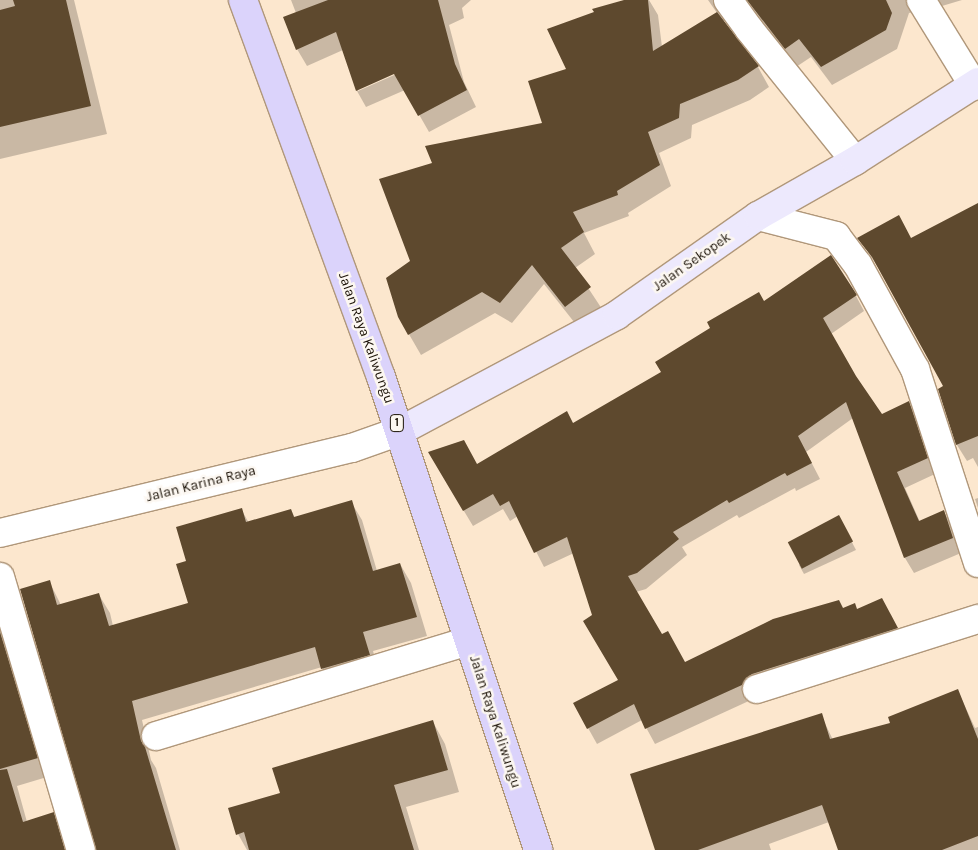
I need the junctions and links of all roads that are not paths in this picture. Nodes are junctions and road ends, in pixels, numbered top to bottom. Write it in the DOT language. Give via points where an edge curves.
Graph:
graph roads {
  1 [pos="242,0"];
  2 [pos="728,0"];
  3 [pos="921,0"];
  4 [pos="976,84"];
  5 [pos="855,161"];
  6 [pos="758,216"];
  7 [pos="400,431"];
  8 [pos="0,533"];
  9 [pos="978,563"];
  10 [pos="0,577"];
  11 [pos="978,620"];
  12 [pos="468,641"];
  13 [pos="757,689"];
  14 [pos="156,736"];
  15 [pos="81,850"];
  16 [pos="538,850"];
  1 -- 7 [label="main road, Jalan Raya Kaliwungu / 1"];
  2 -- 5 [label="street"];
  3 -- 4 [label="street"];
  4 -- 5 [label="street, Jalan Sekopek"];
  5 -- 6 [label="street, Jalan Sekopek"];
  6 -- 7 [label="street, Jalan Sekopek" via="617,315"];
  6 -- 9 [label="street" via="836,236 858,265 915,369"];
  7 -- 8 [label="street, Jalan Karina Raya" via="352,448"];
  7 -- 12 [label="main road, Jalan Raya Kaliwungu / 1"];
  10 -- 15 [label="street"];
  11 -- 13 [label="street"];
  12 -- 14 [label="street"];
  12 -- 16 [label="main road, Jalan Raya Kaliwungu / 1"];
}
